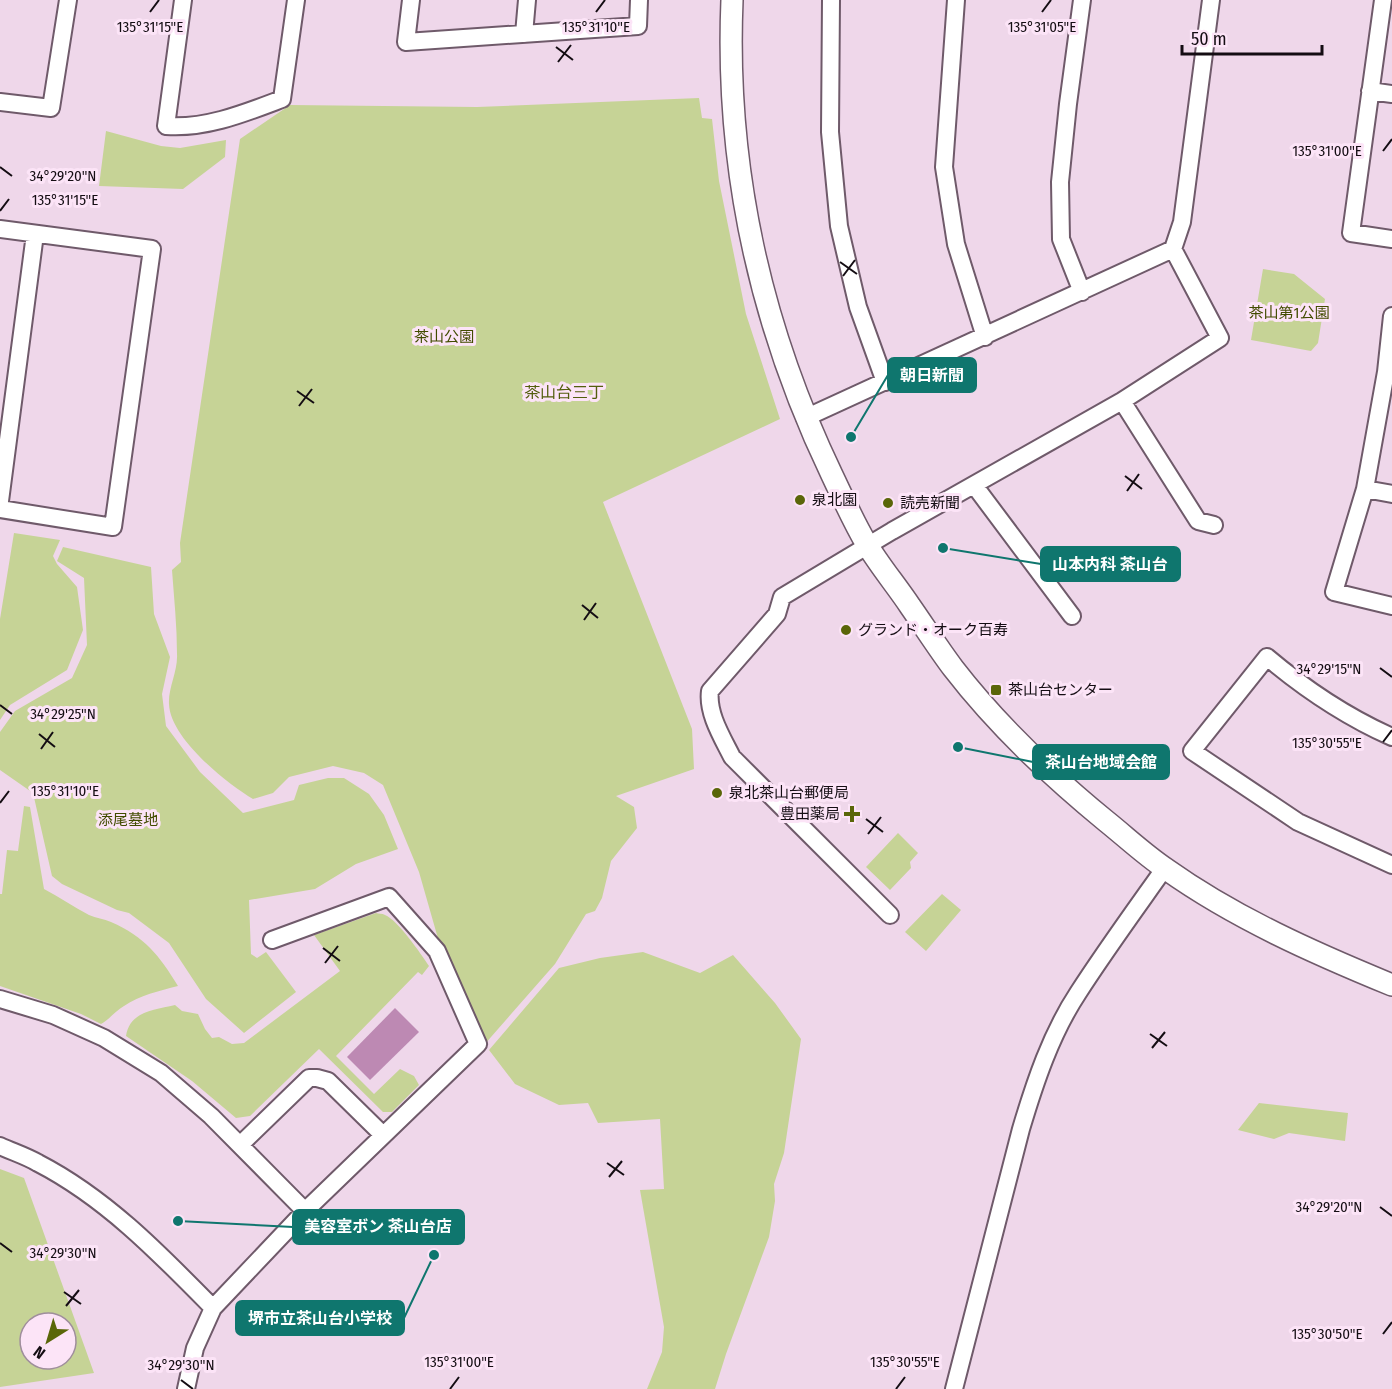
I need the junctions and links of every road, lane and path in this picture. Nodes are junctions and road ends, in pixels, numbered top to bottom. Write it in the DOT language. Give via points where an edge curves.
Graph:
graph roads {
  1 [pos="68,0"];
  2 [pos="183,0"];
  3 [pos="296,0"];
  4 [pos="411,0"];
  5 [pos="527,0"];
  6 [pos="639,0"];
  7 [pos="732,0"];
  8 [pos="831,0"];
  9 [pos="956,0"];
  10 [pos="1082,0"];
  11 [pos="1211,0"];
  12 [pos="1383,0"];
  13 [pos="524,34"];
  14 [pos="1370,91"];
  15 [pos="1392,94"];
  16 [pos="0,102"];
  17 [pos="0,229"];
  18 [pos="35,234"];
  19 [pos="1392,239"];
  20 [pos="1173,249"];
  21 [pos="1082,292"];
  22 [pos="1392,316"];
  23 [pos="985,337"];
  24 [pos="1389,373"];
  25 [pos="885,382"];
  26 [pos="1122,401"];
  27 [pos="806,418"];
  28 [pos="974,485"];
  29 [pos="1365,489"];
  30 [pos="1392,494"];
  31 [pos="0,501"];
  32 [pos="0,509"];
  33 [pos="1214,525"];
  34 [pos="868,546"];
  35 [pos="1392,606"];
  36 [pos="1072,616"];
  37 [pos="1392,737"];
  38 [pos="1392,865"];
  39 [pos="1164,869"];
  40 [pos="890,915"];
  41 [pos="272,940"];
  42 [pos="1392,985"];
  43 [pos="0,999"];
  44 [pos="383,1135"];
  45 [pos="240,1145"];
  46 [pos="0,1146"];
  47 [pos="305,1211"];
  48 [pos="213,1308"];
  49 [pos="186,1389"];
  50 [pos="954,1389"];
  1 -- 16 [label="street" via="51,108"];
  2 -- 3 [label="street" via="166,126 188,127 237,116 282,99"];
  4 -- 13 [label="street" via="406,42"];
  5 -- 13 [label="street"];
  6 -- 13 [label="street" via="638,26"];
  7 -- 27 [label="street" via="733,103 744,201 772,325"];
  8 -- 25 [label="street" via="830,132 839,226 858,307"];
  9 -- 23 [label="street" via="944,167 956,244"];
  10 -- 21 [label="street" via="1060,182 1061,239"];
  11 -- 20 [label="street" via="1182,222"];
  12 -- 14 [label="street"];
  14 -- 15 [label="street"];
  14 -- 19 [label="street" via="1351,233"];
  17 -- 18 [label="street"];
  18 -- 31 [label="street"];
  18 -- 32 [label="street" via="152,249 113,527"];
  20 -- 21 [label="street"];
  20 -- 26 [label="street" via="1220,338"];
  21 -- 23 [label="street"];
  22 -- 24 [label="street"];
  23 -- 25 [label="street"];
  24 -- 29 [label="street"];
  25 -- 27 [label="street"];
  26 -- 28 [label="street"];
  26 -- 33 [label="street" via="1198,521"];
  27 -- 34 [label="street"];
  28 -- 34 [label="street"];
  28 -- 36 [label="street"];
  29 -- 30 [label="street"];
  29 -- 35 [label="street" via="1334,592"];
  34 -- 39 [label="street" via="954,669 1011,735 1075,796"];
  34 -- 40 [label="street" via="782,597 777,614 715,683 709,701 732,757"];
  37 -- 38 [label="street" via="1321,698 1267,657 1192,751 1298,822"];
  39 -- 42 [label="street" via="1292,943"];
  39 -- 50 [label="street" via="1077,995 1049,1049 1021,1129"];
  41 -- 44 [label="street" via="389,897 437,951 478,1044"];
  43 -- 45 [label="street" via="104,1038 142,1061 161,1073"];
  44 -- 45 [label="street" via="328,1081 309,1078"];
  44 -- 47 [label="street"];
  45 -- 47 [label="street"];
  46 -- 48 [label="street" via="77,1186 136,1231"];
  47 -- 48 [label="street"];
  48 -- 49 [label="street" via="195,1348"];
}
